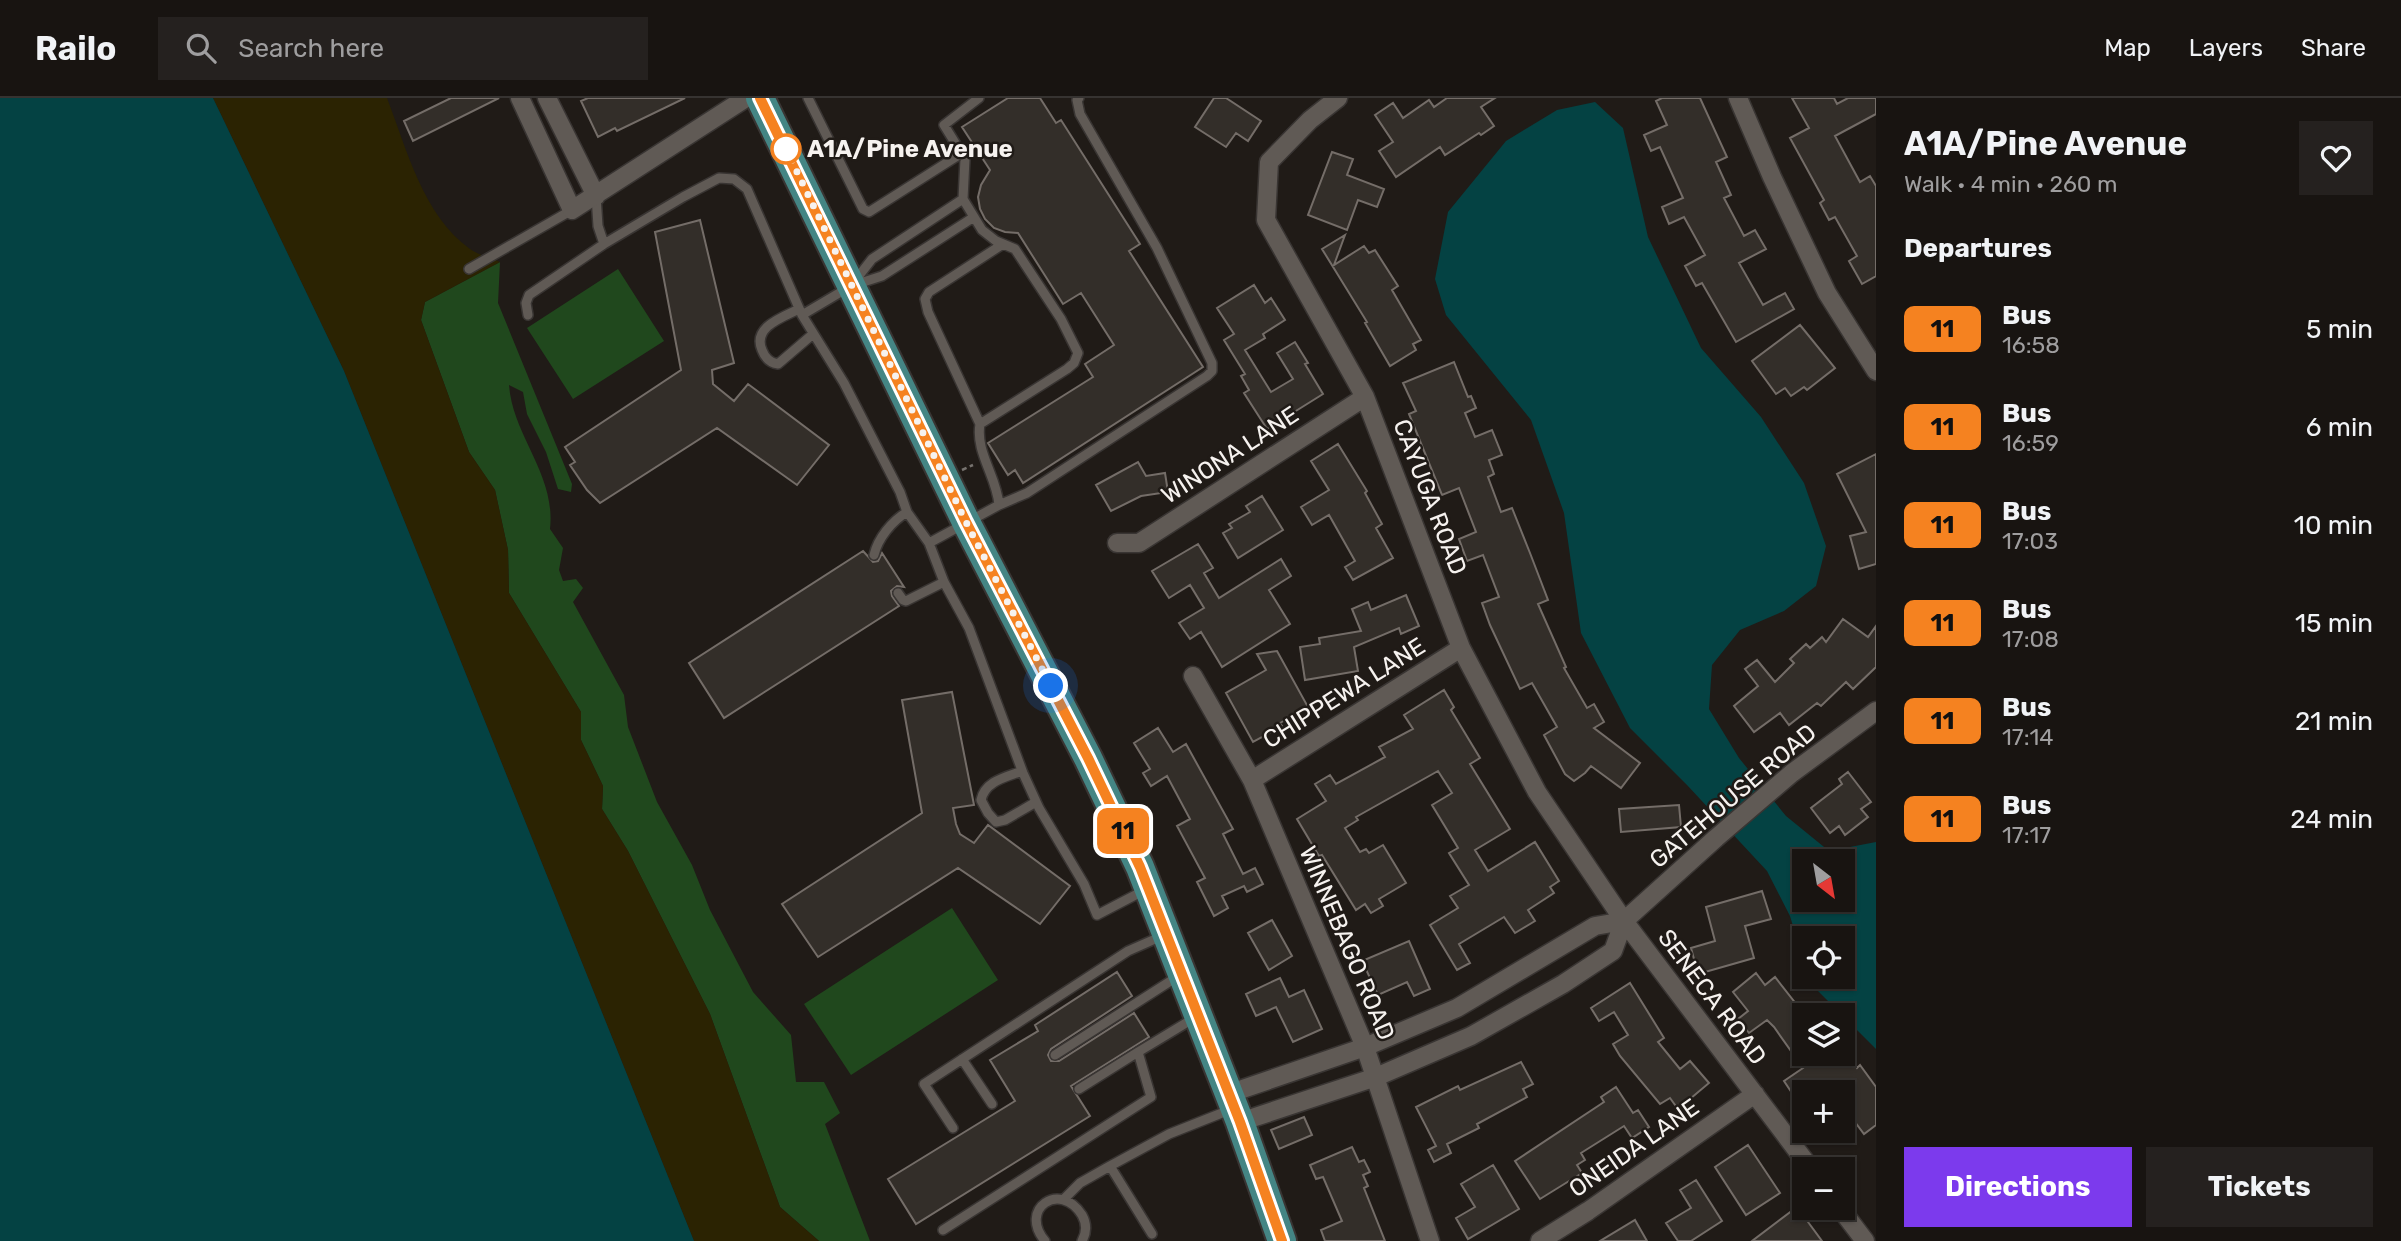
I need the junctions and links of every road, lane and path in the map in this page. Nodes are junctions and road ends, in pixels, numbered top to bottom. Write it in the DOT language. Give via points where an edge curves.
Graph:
graph roads {
  1 [pos="520,98"];
  2 [pos="547,98"];
  3 [pos="747,98"];
  4 [pos="760,98"];
  5 [pos="808,98"];
  6 [pos="979,98"];
  7 [pos="1079,98"];
  8 [pos="1338,98"];
  9 [pos="1738,98"];
  10 [pos="962,153"];
  11 [pos="596,196"];
  12 [pos="963,199"];
  13 [pos="572,209"];
  14 [pos="974,217"];
  15 [pos="604,244"];
  16 [pos="1003,244"];
  17 [pos="469,269"];
  18 [pos="851,286"];
  19 [pos="801,312"];
  20 [pos="528,316"];
  21 [pos="813,334"];
  22 [pos="1876,371"];
  23 [pos="1365,397"];
  24 [pos="980,424"];
  25 [pos="973,465"];
  26 [pos="960,471"];
  27 [pos="999,505"];
  28 [pos="907,512"];
  29 [pos="966,522"];
  30 [pos="929,543"];
  31 [pos="1117,544"];
  32 [pos="874,555"];
  33 [pos="944,582"];
  34 [pos="898,593"];
  35 [pos="1461,648"];
  36 [pos="1193,676"];
  37 [pos="1876,711"];
  38 [pos="1022,771"];
  39 [pos="1252,780"];
  40 [pos="1036,802"];
  41 [pos="1149,888"];
  42 [pos="1624,921"];
  43 [pos="1166,934"];
  44 [pos="1182,974"];
  45 [pos="1198,1016"];
  46 [pos="1365,1047"];
  47 [pos="1138,1052"];
  48 [pos="1055,1055"];
  49 [pos="962,1059"];
  50 [pos="1376,1077"];
  51 [pos="1079,1089"];
  52 [pos="1755,1094"];
  53 [pos="992,1104"];
  54 [pos="1234,1108"];
  55 [pos="953,1128"];
  56 [pos="1802,1157"];
  57 [pos="1110,1166"];
  58 [pos="1064,1199"];
  59 [pos="1849,1220"];
  60 [pos="943,1230"];
  61 [pos="1152,1234"];
  62 [pos="1045,1241"];
  63 [pos="1082,1241"];
  64 [pos="1282,1241"];
  65 [pos="1430,1241"];
  66 [pos="1540,1241"];
  67 [pos="1865,1241"];
  1 -- 13 [label="street"];
  2 -- 11 [label="street"];
  3 -- 11 [label="street"];
  4 -- 18 [label="main road"];
  5 -- 10 [label="lane" via="863,209 869,212"];
  6 -- 10 [label="lane" via="944,125"];
  7 -- 27 [label="lane" via="1080,114 1157,248 1212,371 1027,493"];
  8 -- 23 [label="street, CAYUGA ROAD" via="1269,162 1266,220"];
  9 -- 22 [label="street" via="1827,293"];
  10 -- 12 [label="lane"];
  11 -- 13 [label="street"];
  11 -- 15 [label="lane"];
  12 -- 14 [label="lane"];
  12 -- 18 [label="lane" via="872,259"];
  13 -- 17 [label="lane"];
  14 -- 16 [label="lane" via="982,230"];
  14 -- 18 [label="lane" via="882,276"];
  15 -- 19 [label="lane" via="719,178 734,179 747,189"];
  15 -- 20 [label="lane" via="529,295"];
  16 -- 24 [label="lane" via="925,299"];
  16 -- 24 [label="lane" via="1015,249 1078,353 1066,369"];
  18 -- 19 [label="lane"];
  18 -- 29 [label="main road"];
  19 -- 21 [label="lane"];
  19 -- 21 [label="lane" via="780,318 762,331 759,341 765,356 778,364"];
  21 -- 28 [label="lane" via="844,383"];
  23 -- 31 [label="street, WINONA LANE" via="1139,543"];
  23 -- 35 [label="street, CAYUGA ROAD"];
  24 -- 27 [label="lane" via="981,451"];
  25 -- 26 [label="path"];
  27 -- 29 [label="lane"];
  28 -- 30 [label="lane"];
  28 -- 32 [label="lane" via="893,523"];
  29 -- 30 [label="lane"];
  29 -- 41 [label="main road" via="1088,758"];
  30 -- 33 [label="lane"];
  33 -- 34 [label="lane" via="906,601"];
  33 -- 38 [label="lane" via="969,628"];
  35 -- 39 [label="street, CHIPPEWA LANE"];
  35 -- 42 [label="street, CAYUGA ROAD" via="1537,792"];
  36 -- 39 [label="street, WINNEBAGO ROAD"];
  37 -- 42 [label="street, GATEHOUSE ROAD" via="1791,773"];
  38 -- 40 [label="lane"];
  38 -- 40 [label="lane" via="985,789 983,807 996,822"];
  39 -- 46 [label="street, WINNEBAGO ROAD"];
  40 -- 41 [label="lane" via="1097,915"];
  41 -- 43 [label="main road"];
  42 -- 46 [label="street, GATEHOUSE ROAD" via="1595,926 1457,1008"];
  42 -- 50 [label="street, GATEHOUSE ROAD" via="1613,951 1563,984 1471,1036"];
  42 -- 52 [label="street, SENECA ROAD"];
  43 -- 44 [label="main road"];
  43 -- 49 [label="lane" via="1128,951"];
  44 -- 45 [label="main road"];
  44 -- 48 [label="lane"];
  45 -- 47 [label="lane"];
  45 -- 54 [label="main road"];
  46 -- 50 [label="street, WINNEBAGO ROAD"];
  46 -- 54 [label="street, GATEHOUSE ROAD"];
  47 -- 51 [label="lane"];
  47 -- 60 [label="lane" via="1152,1097"];
  49 -- 53 [label="lane"];
  49 -- 55 [label="lane" via="924,1084"];
  50 -- 54 [label="street, GATEHOUSE ROAD"];
  50 -- 65 [label="street, WINNEBAGO ROAD"];
  52 -- 56 [label="street, SENECA ROAD"];
  52 -- 66 [label="street, ONEIDA LANE"];
  54 -- 57 [label="lane" via="1169,1134"];
  54 -- 64 [label="main road"];
  57 -- 58 [label="lane" via="1080,1183"];
  57 -- 61 [label="lane"];
  58 -- 62 [label="lane" via="1054,1199 1038,1210 1037,1229"];
  58 -- 63 [label="lane" via="1084,1218"];
  59 -- 67 [label="street"];
}
